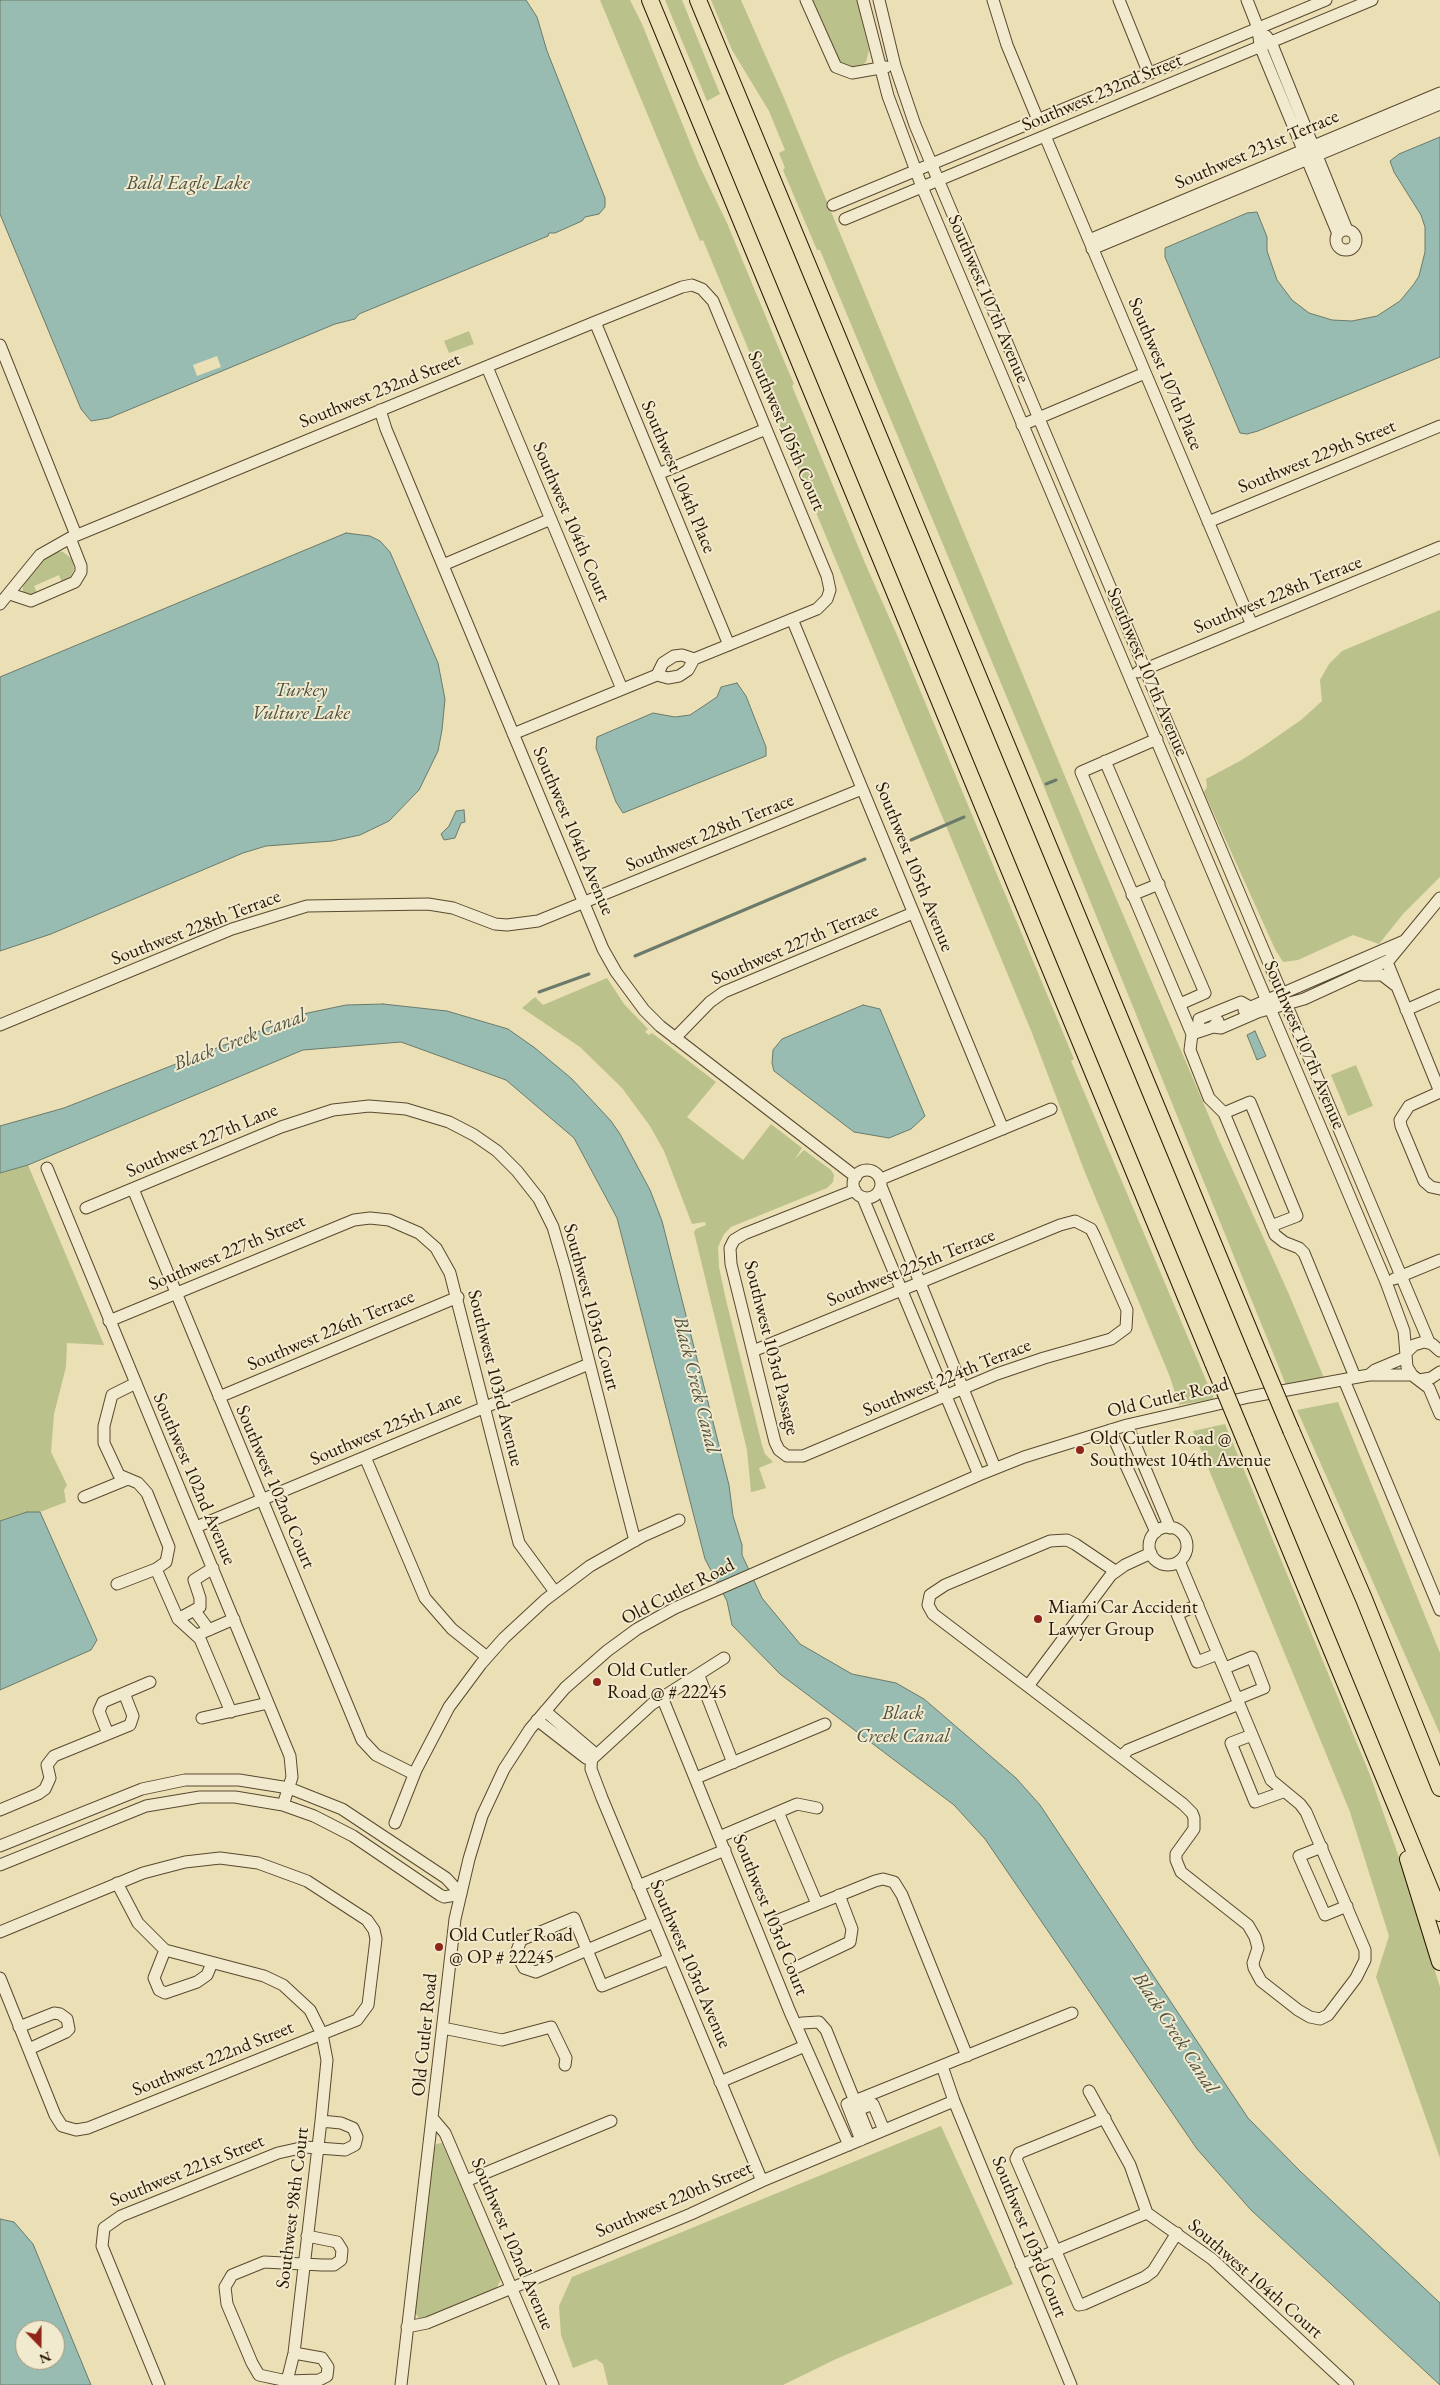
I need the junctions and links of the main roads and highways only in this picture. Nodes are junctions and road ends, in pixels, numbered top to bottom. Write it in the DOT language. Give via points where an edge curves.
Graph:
graph roads {
  1 [pos="650,0"];
  2 [pos="698,0"];
  3 [pos="1364,1599"];
  4 [pos="1440,1758"];
  5 [pos="1440,1788"];
  6 [pos="1406,1832"];
  7 [pos="1440,1913"];
  8 [pos="1440,1962"];
  1 -- 6 [label="highway, bridge"];
  2 -- 3 [label="highway, bridge" via="1259,1354"];
  3 -- 4 [label="highway"];
  3 -- 5 [label="highway"];
  6 -- 7 [label="highway"];
  6 -- 8 [label="highway" via="1406,1853"];
}
